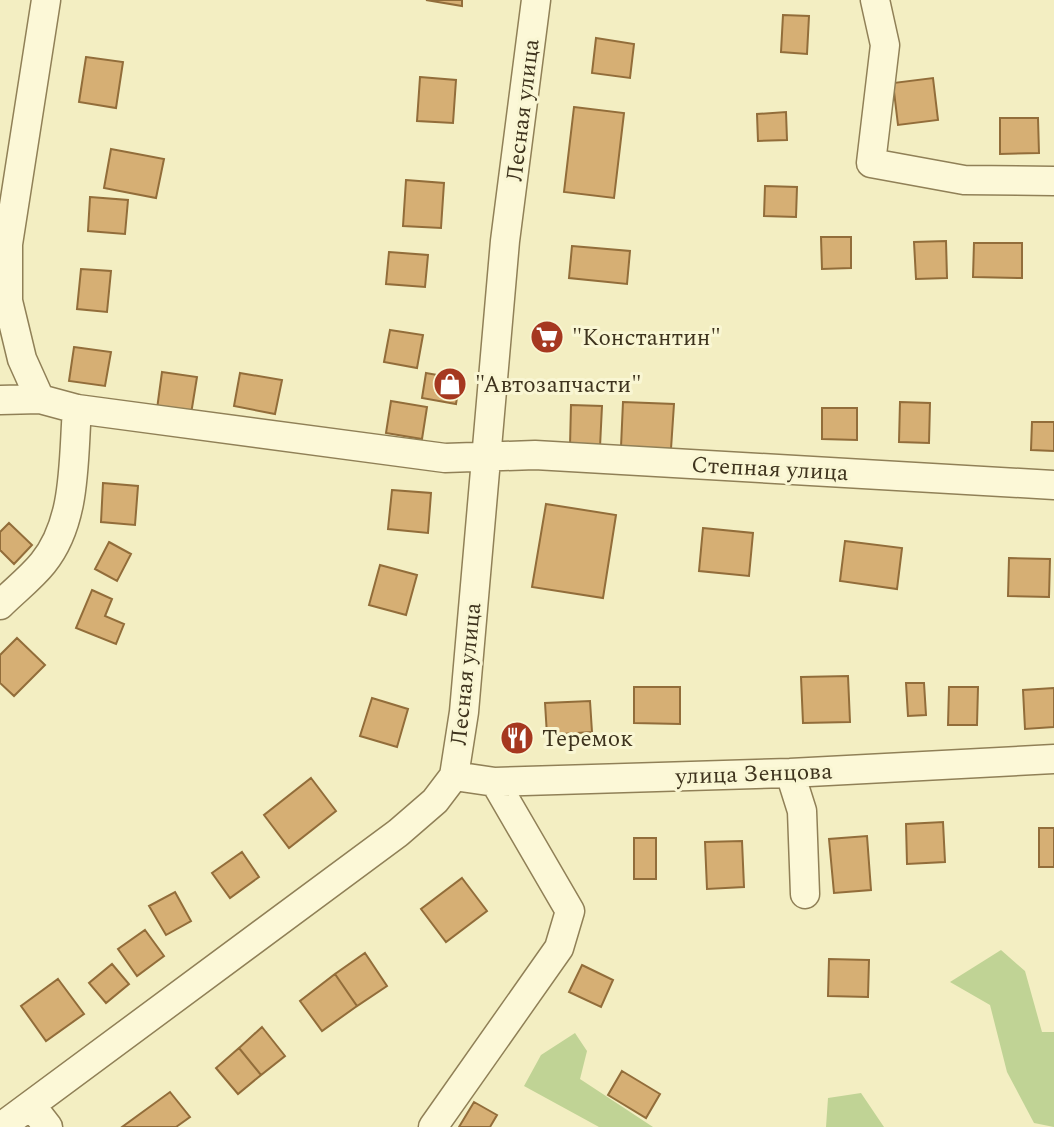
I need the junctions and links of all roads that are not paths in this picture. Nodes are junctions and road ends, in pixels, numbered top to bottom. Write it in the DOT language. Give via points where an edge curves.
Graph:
graph roads {
  1 [pos="46,0"];
  2 [pos="536,0"];
  3 [pos="875,0"];
  4 [pos="1054,181"];
  5 [pos="40,399"];
  6 [pos="0,400"];
  7 [pos="77,409"];
  8 [pos="485,458"];
  9 [pos="1054,485"];
  10 [pos="0,605"];
  11 [pos="1054,759"];
  12 [pos="790,773"];
  13 [pos="454,776"];
  14 [pos="495,782"];
  15 [pos="806,894"];
  16 [pos="40,1116"];
  17 [pos="1,1127"];
  18 [pos="433,1127"];
  1 -- 5 [label="street" via="8,255 8,301 22,359"];
  2 -- 8 [label="street, Лесная улица" via="505,241"];
  3 -- 4 [label="street" via="885,45 871,163 964,180"];
  5 -- 6 [label="street, Степная улица"];
  5 -- 7 [label="street, Степная улица"];
  7 -- 8 [label="street, Степная улица" via="445,458"];
  7 -- 10 [label="street" via="69,501 60,533 43,562"];
  8 -- 9 [label="street, Степная улица" via="536,455"];
  8 -- 13 [label="street, Лесная улица" via="464,712"];
  11 -- 12 [label="street, улица Зенцова"];
  12 -- 14 [label="street, улица Зенцова"];
  12 -- 15 [label="street" via="802,811"];
  13 -- 14 [label="street, улица Зенцова"];
  13 -- 16 [label="street, Лесная улица" via="435,801 398,834"];
  14 -- 18 [label="street" via="570,911 559,948"];
  16 -- 17 [label="street, Лесная улица"];
}
